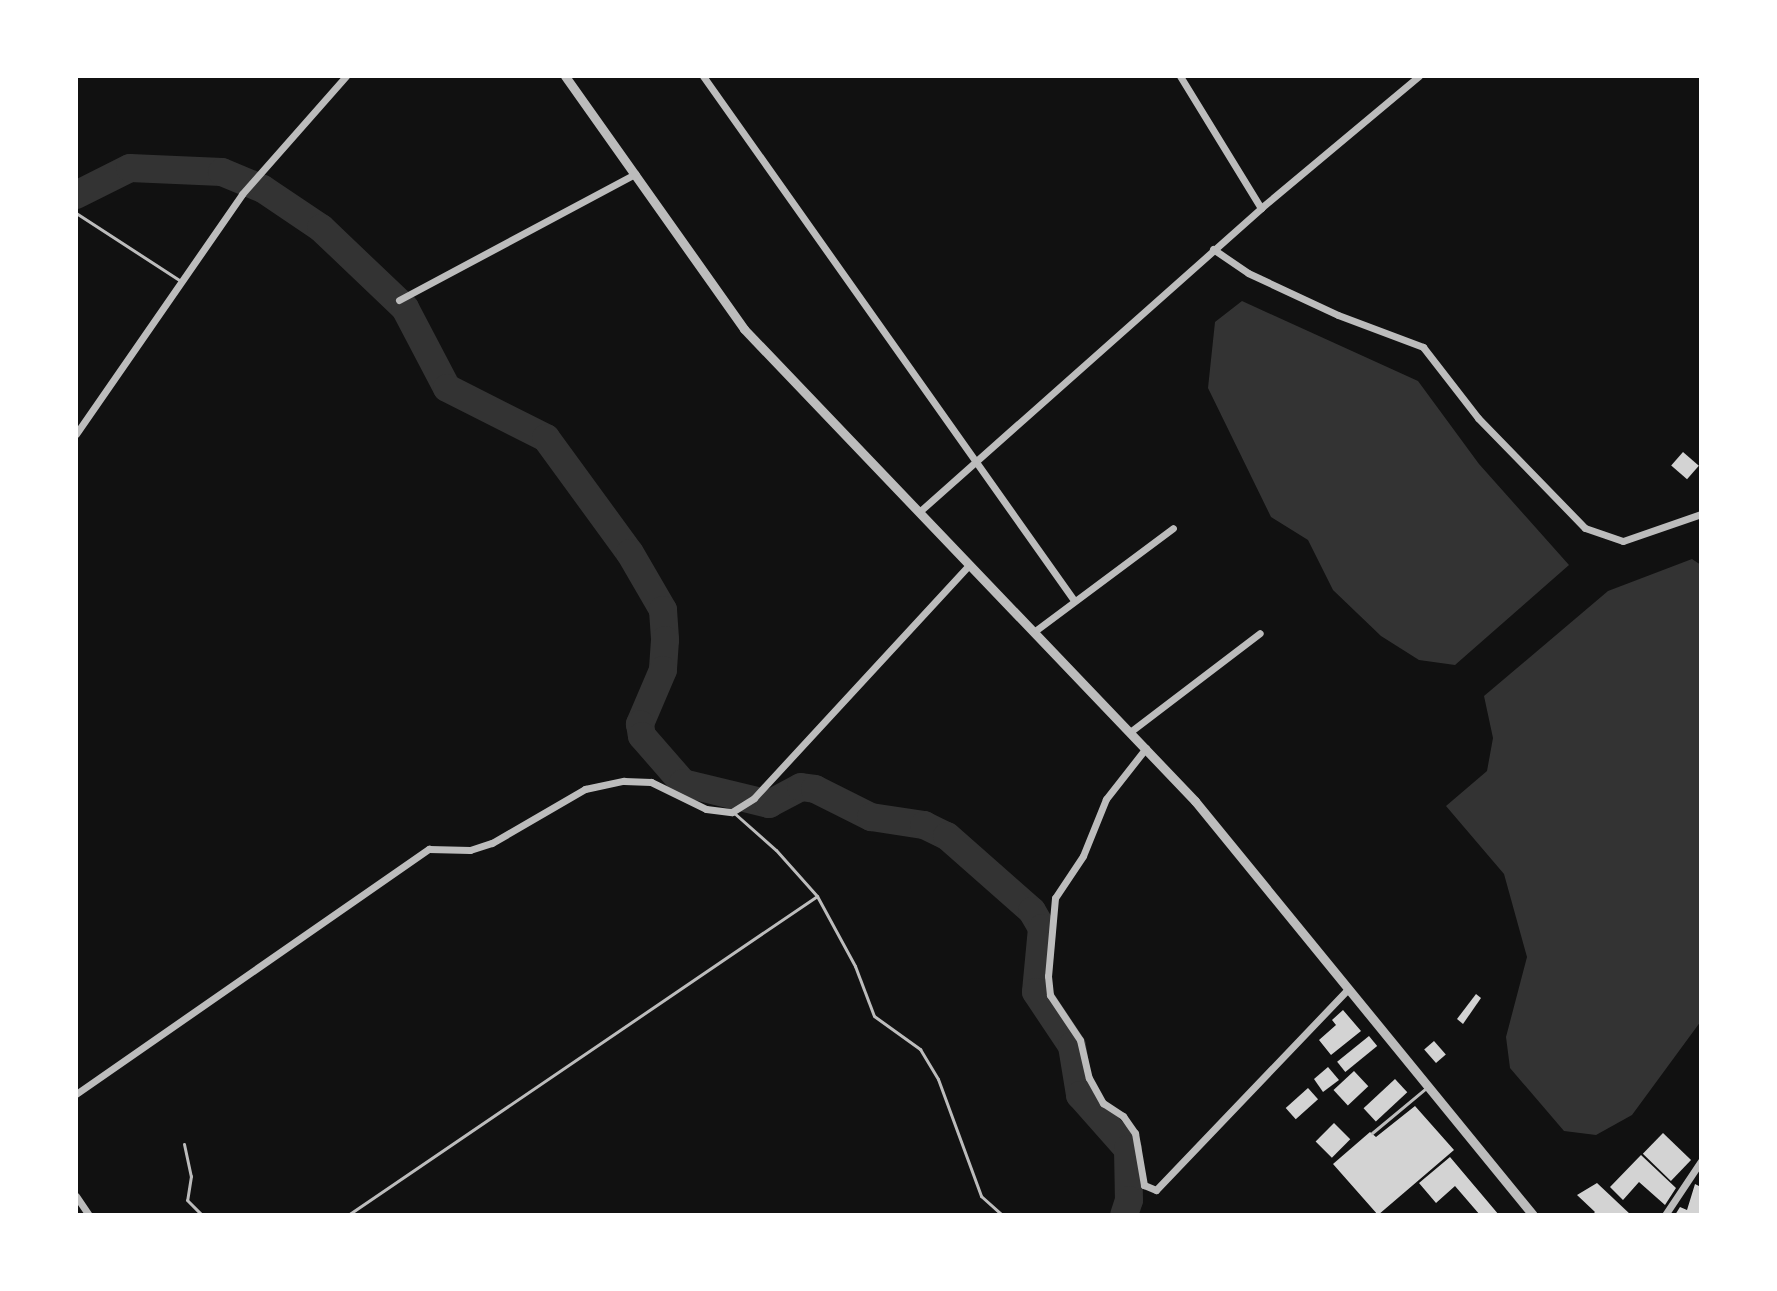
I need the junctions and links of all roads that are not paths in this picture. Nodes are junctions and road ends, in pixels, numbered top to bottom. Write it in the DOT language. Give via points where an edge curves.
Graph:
graph roads {
  1 [pos="346,76"];
  2 [pos="565,76"];
  3 [pos="703,76"];
  4 [pos="1180,76"];
  5 [pos="1419,76"];
  6 [pos="635,174"];
  7 [pos="1261,208"];
  8 [pos="76,213"];
  9 [pos="1213,249"];
  10 [pos="182,283"];
  11 [pos="399,300"];
  12 [pos="76,434"];
  13 [pos="975,460"];
  14 [pos="919,512"];
  15 [pos="1701,514"];
  16 [pos="1173,528"];
  17 [pos="970,564"];
  18 [pos="1073,599"];
  19 [pos="1035,631"];
  20 [pos="1260,633"];
  21 [pos="1130,732"];
  22 [pos="1146,748"];
  23 [pos="732,812"];
  24 [pos="817,896"];
  25 [pos="1348,989"];
  26 [pos="1428,1086"];
  27 [pos="76,1094"];
  28 [pos="1372,1133"];
  29 [pos="184,1144"];
  30 [pos="1701,1161"];
  31 [pos="76,1196"];
  32 [pos="89,1215"];
  33 [pos="202,1215"];
  34 [pos="348,1215"];
  35 [pos="1002,1215"];
  36 [pos="1533,1215"];
  37 [pos="1665,1215"];
  1 -- 10 [label="street" via="242,194"];
  2 -- 6 [label="street"];
  3 -- 13 [label="street"];
  4 -- 7 [label="street"];
  5 -- 7 [label="street"];
  6 -- 11 [label="street"];
  6 -- 14 [label="street" via="744,329"];
  7 -- 9 [label="street"];
  8 -- 10 [label="lane"];
  9 -- 13 [label="street"];
  9 -- 15 [label="street" via="1248,273 1423,347 1478,418 1585,528 1623,541"];
  10 -- 12 [label="street"];
  13 -- 14 [label="street"];
  13 -- 18 [label="street"];
  14 -- 17 [label="street"];
  16 -- 18 [label="street"];
  17 -- 19 [label="street"];
  17 -- 23 [label="street" via="754,798"];
  18 -- 19 [label="street"];
  19 -- 21 [label="street"];
  20 -- 21 [label="street"];
  21 -- 22 [label="street"];
  22 -- 25 [label="street"];
  22 -- 25 [label="street" via="1106,799 1083,856 1055,898 1048,976 1050,995 1080,1040 1089,1078 1103,1103 1123,1116 1135,1133 1144,1185 1156,1190"];
  23 -- 24 [label="lane"];
  23 -- 27 [label="street" via="706,809 651,782 624,781 585,789 492,843 470,850 429,849"];
  24 -- 34 [label="lane"];
  24 -- 35 [label="lane" via="855,966 874,1016 920,1049 938,1079 981,1196"];
  25 -- 26 [label="street"];
  26 -- 28 [label="lane"];
  26 -- 36 [label="street"];
  29 -- 33 [label="lane" via="191,1176 187,1200"];
  30 -- 37 [label="street"];
  31 -- 32 [label="street"];
}
